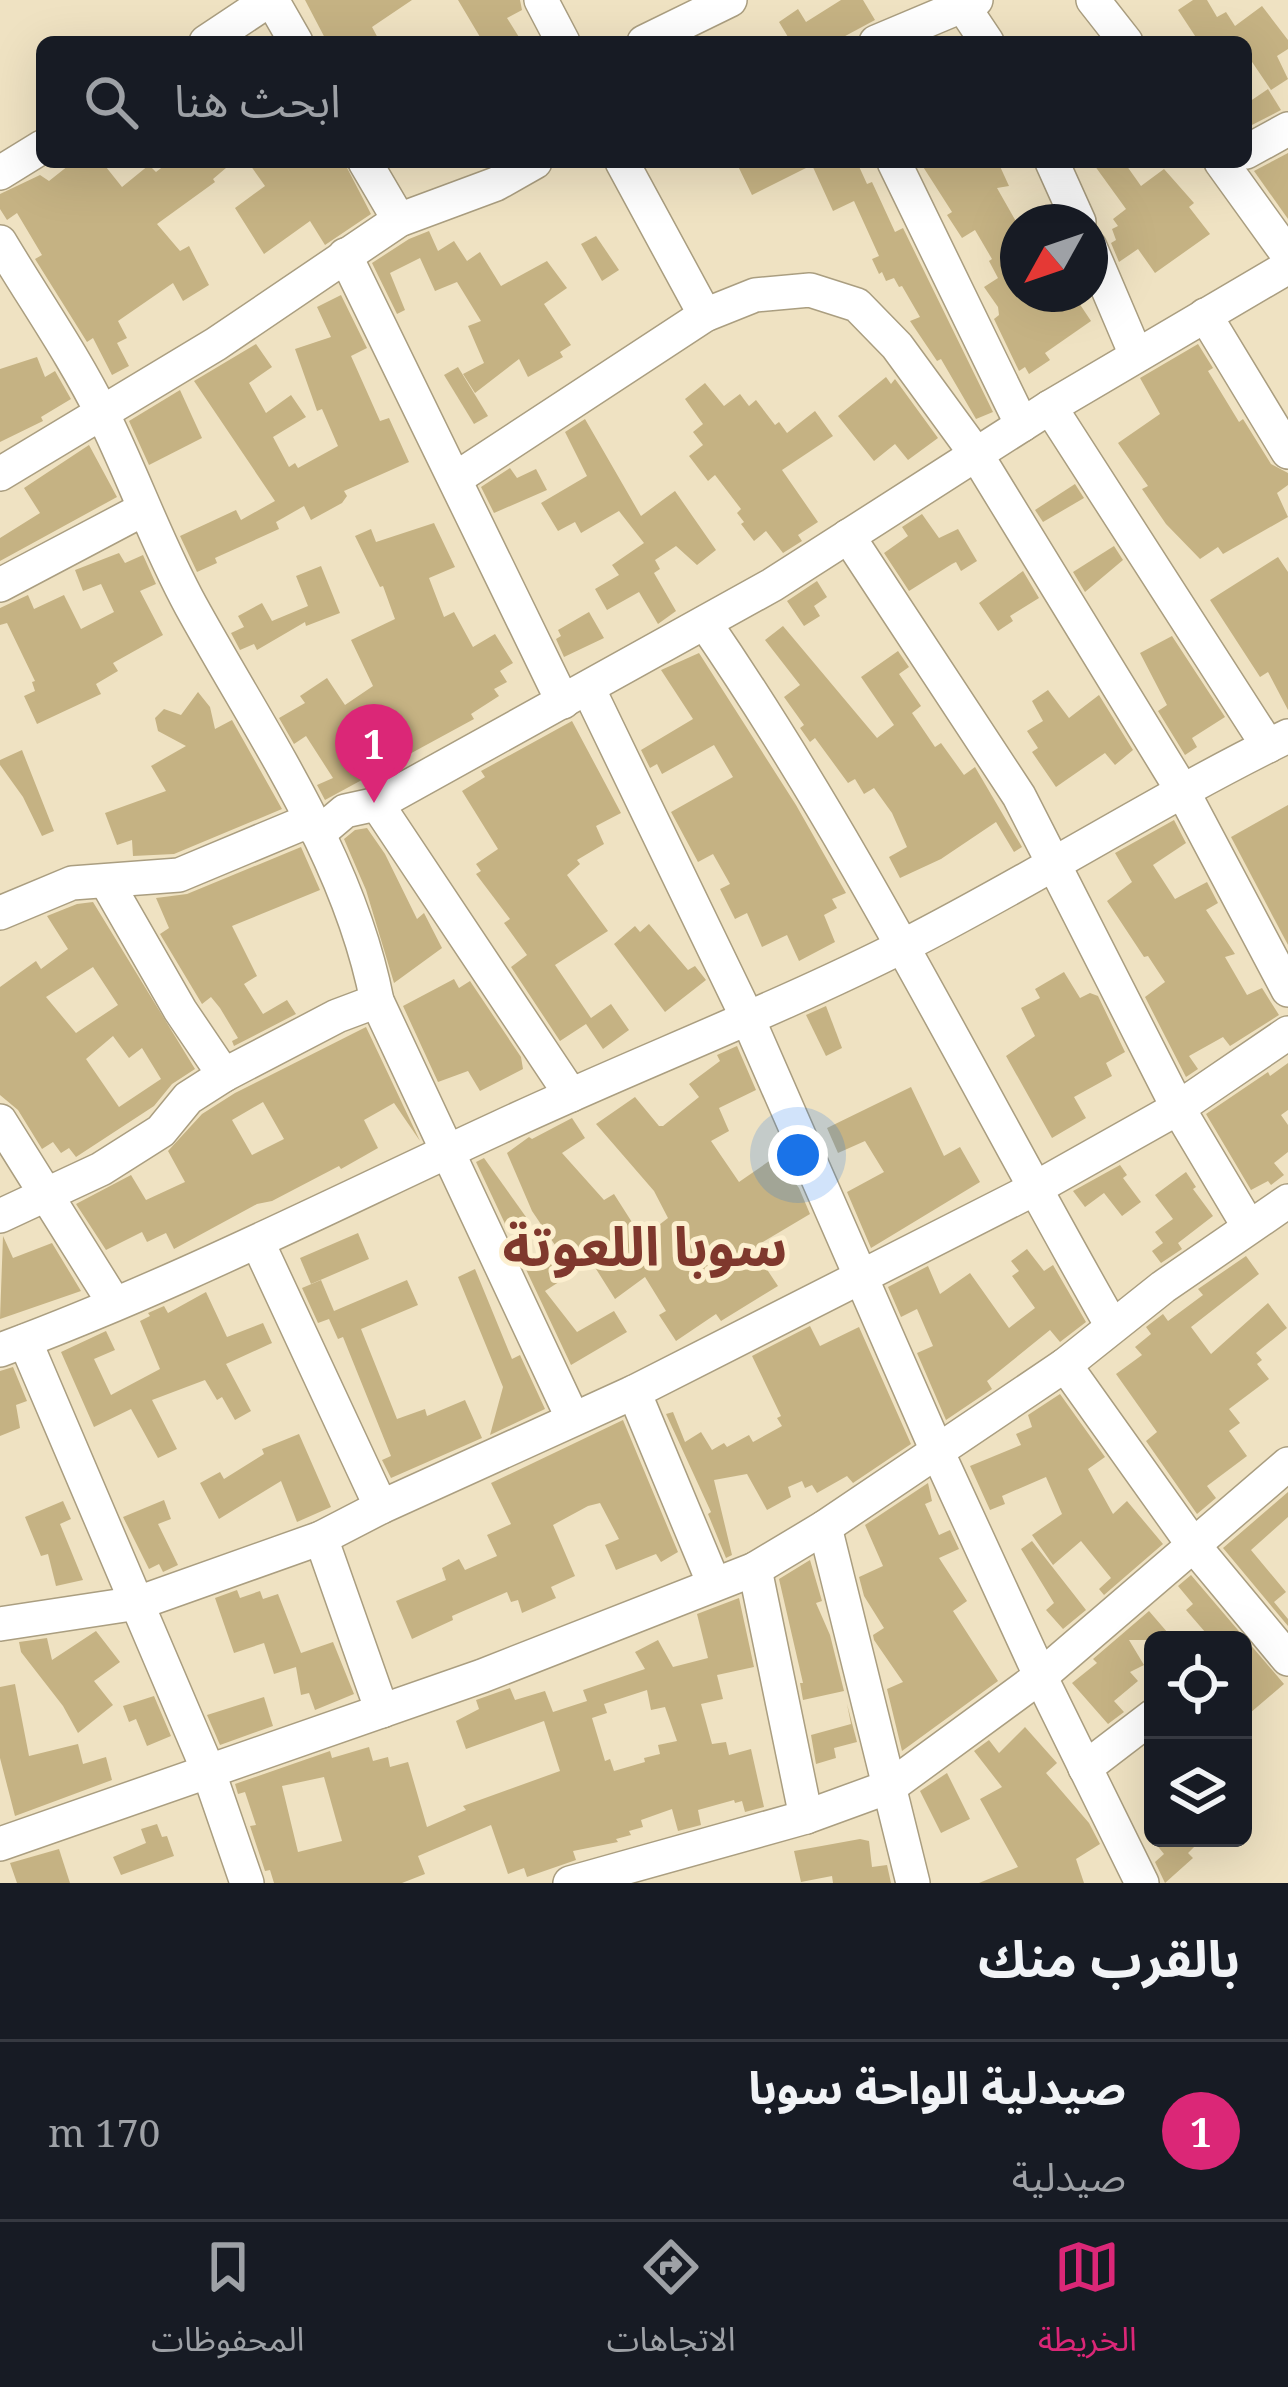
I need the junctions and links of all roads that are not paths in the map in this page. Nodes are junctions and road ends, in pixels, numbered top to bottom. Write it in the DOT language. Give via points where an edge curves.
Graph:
graph roads {
  1 [pos="270,0"];
  2 [pos="541,0"];
  3 [pos="730,0"];
  4 [pos="969,3"];
  5 [pos="1107,4"];
  6 [pos="215,36"];
  7 [pos="292,36"];
  8 [pos="560,36"];
  9 [pos="656,36"];
  10 [pos="890,36"];
  11 [pos="984,36"];
  12 [pos="1123,36"];
  13 [pos="1288,129"];
  14 [pos="1252,148"];
  15 [pos="36,151"];
  16 [pos="369,168"];
  17 [pos="524,168"];
  18 [pos="627,168"];
  19 [pos="897,168"];
  20 [pos="1055,168"];
  21 [pos="1235,168"];
  22 [pos="0,172"];
  23 [pos="1071,204"];
  24 [pos="399,220"];
  25 [pos="0,242"];
  26 [pos="346,255"];
  27 [pos="1288,255"];
  28 [pos="1288,267"];
  29 [pos="1108,290"];
  30 [pos="705,315"];
  31 [pos="1205,315"];
  32 [pos="1136,356"];
  33 [pos="102,414"];
  34 [pos="1036,416"];
  35 [pos="1288,452"];
  36 [pos="976,454"];
  37 [pos="0,474"];
  38 [pos="455,479"];
  39 [pos="142,510"];
  40 [pos="848,536"];
  41 [pos="0,585"];
  42 [pos="705,623"];
  43 [pos="576,695"];
  44 [pos="1278,741"];
  45 [pos="1182,790"];
  46 [pos="377,804"];
  47 [pos="319,833"];
  48 [pos="1057,865"];
  49 [pos="106,881"];
  50 [pos="0,913"];
  51 [pos="902,946"];
  52 [pos="1288,990"];
  53 [pos="377,1001"];
  54 [pos="748,1019"];
  55 [pos="1288,1033"];
  56 [pos="224,1075"];
  57 [pos="572,1095"];
  58 [pos="1178,1108"];
  59 [pos="0,1120"];
  60 [pos="450,1150"];
  61 [pos="1034,1189"];
  62 [pos="47,1196"];
  63 [pos="1288,1201"];
  64 [pos="0,1216"];
  65 [pos="1249,1226"];
  66 [pos="258,1243"];
  67 [pos="858,1277"];
  68 [pos="114,1303"];
  69 [pos="1112,1326"];
  70 [pos="13,1345"];
  71 [pos="1065,1365"];
  72 [pos="634,1392"];
  73 [pos="573,1419"];
  74 [pos="938,1453"];
  75 [pos="1288,1464"];
  76 [pos="381,1507"];
  77 [pos="825,1527"];
  78 [pos="321,1538"];
  79 [pos="1194,1546"];
  80 [pos="755,1569"];
  81 [pos="714,1584"];
  82 [pos="138,1603"];
  83 [pos="0,1624"];
  84 [pos="1274,1650"];
  85 [pos="1041,1676"];
  86 [pos="382,1711"];
  87 [pos="1144,1724"];
  88 [pos="1085,1768"];
  89 [pos="208,1770"];
  90 [pos="891,1786"];
  91 [pos="806,1817"];
  92 [pos="0,1844"];
  93 [pos="247,1883"];
  94 [pos="570,1883"];
  95 [pos="913,1883"];
  96 [pos="1142,1883"];
  1 -- 6 [label="street"];
  1 -- 7 [label="street"];
  2 -- 8 [label="street"];
  3 -- 9 [label="street"];
  4 -- 10 [label="street"];
  4 -- 11 [label="street"];
  5 -- 12 [label="street"];
  13 -- 14 [label="street"];
  15 -- 22 [label="street"];
  16 -- 24 [label="street"];
  17 -- 24 [label="street"];
  18 -- 30 [label="street"];
  19 -- 34 [label="street"];
  20 -- 23 [label="street"];
  21 -- 27 [label="street"];
  24 -- 26 [label="street"];
  25 -- 33 [label="street"];
  26 -- 33 [label="street"];
  26 -- 38 [label="street"];
  28 -- 31 [label="street"];
  29 -- 32 [label="street"];
  30 -- 36 [label="street" via="755,295 810,290 857,305"];
  30 -- 38 [label="street"];
  31 -- 32 [label="street"];
  31 -- 35 [label="street"];
  32 -- 34 [label="street"];
  33 -- 37 [label="street"];
  33 -- 39 [label="street"];
  34 -- 36 [label="street"];
  34 -- 44 [label="street"];
  36 -- 40 [label="street"];
  36 -- 45 [label="street"];
  38 -- 43 [label="street"];
  39 -- 41 [label="street"];
  39 -- 47 [label="street"];
  40 -- 42 [label="street"];
  40 -- 48 [label="street"];
  42 -- 43 [label="street"];
  42 -- 51 [label="street" via="770,717"];
  43 -- 46 [label="street"];
  43 -- 54 [label="street"];
  44 -- 45 [label="street"];
  45 -- 48 [label="street"];
  45 -- 52 [label="street"];
  46 -- 47 [label="street" via="345,811"];
  46 -- 57 [label="street"];
  47 -- 49 [label="street" via="306,822 179,875"];
  47 -- 53 [label="street" via="368,954"];
  48 -- 51 [label="street"];
  48 -- 58 [label="street"];
  49 -- 50 [label="street" via="72,883"];
  49 -- 56 [label="street"];
  51 -- 54 [label="street"];
  51 -- 61 [label="street"];
  53 -- 56 [label="street"];
  53 -- 60 [label="street"];
  54 -- 57 [label="street"];
  54 -- 67 [label="street"];
  55 -- 58 [label="street"];
  56 -- 62 [label="street" via="188,1098 161,1130"];
  57 -- 60 [label="street"];
  58 -- 61 [label="street"];
  58 -- 65 [label="street"];
  59 -- 62 [label="street"];
  60 -- 66 [label="street"];
  60 -- 73 [label="street"];
  61 -- 67 [label="street"];
  61 -- 69 [label="street"];
  62 -- 64 [label="street"];
  62 -- 68 [label="street"];
  63 -- 65 [label="street"];
  65 -- 69 [label="street"];
  66 -- 68 [label="street"];
  66 -- 76 [label="street"];
  67 -- 72 [label="street"];
  67 -- 74 [label="street"];
  68 -- 70 [label="street"];
  69 -- 71 [label="street"];
  70 -- 82 [label="street"];
  71 -- 74 [label="street"];
  71 -- 79 [label="street"];
  72 -- 73 [label="street"];
  72 -- 81 [label="street"];
  73 -- 76 [label="street"];
  74 -- 77 [label="street"];
  74 -- 85 [label="street"];
  75 -- 79 [label="street"];
  76 -- 78 [label="street"];
  77 -- 80 [label="street"];
  77 -- 90 [label="street"];
  78 -- 82 [label="street"];
  78 -- 86 [label="street"];
  79 -- 84 [label="street"];
  79 -- 85 [label="street"];
  80 -- 81 [label="street"];
  80 -- 91 [label="street"];
  81 -- 86 [label="street"];
  82 -- 83 [label="street"];
  82 -- 89 [label="street"];
  85 -- 88 [label="street"];
  85 -- 90 [label="street"];
  86 -- 89 [label="street"];
  87 -- 88 [label="street"];
  88 -- 96 [label="street"];
  89 -- 92 [label="street"];
  89 -- 93 [label="street"];
  90 -- 91 [label="street"];
  90 -- 95 [label="street"];
  91 -- 94 [label="street"];
}
